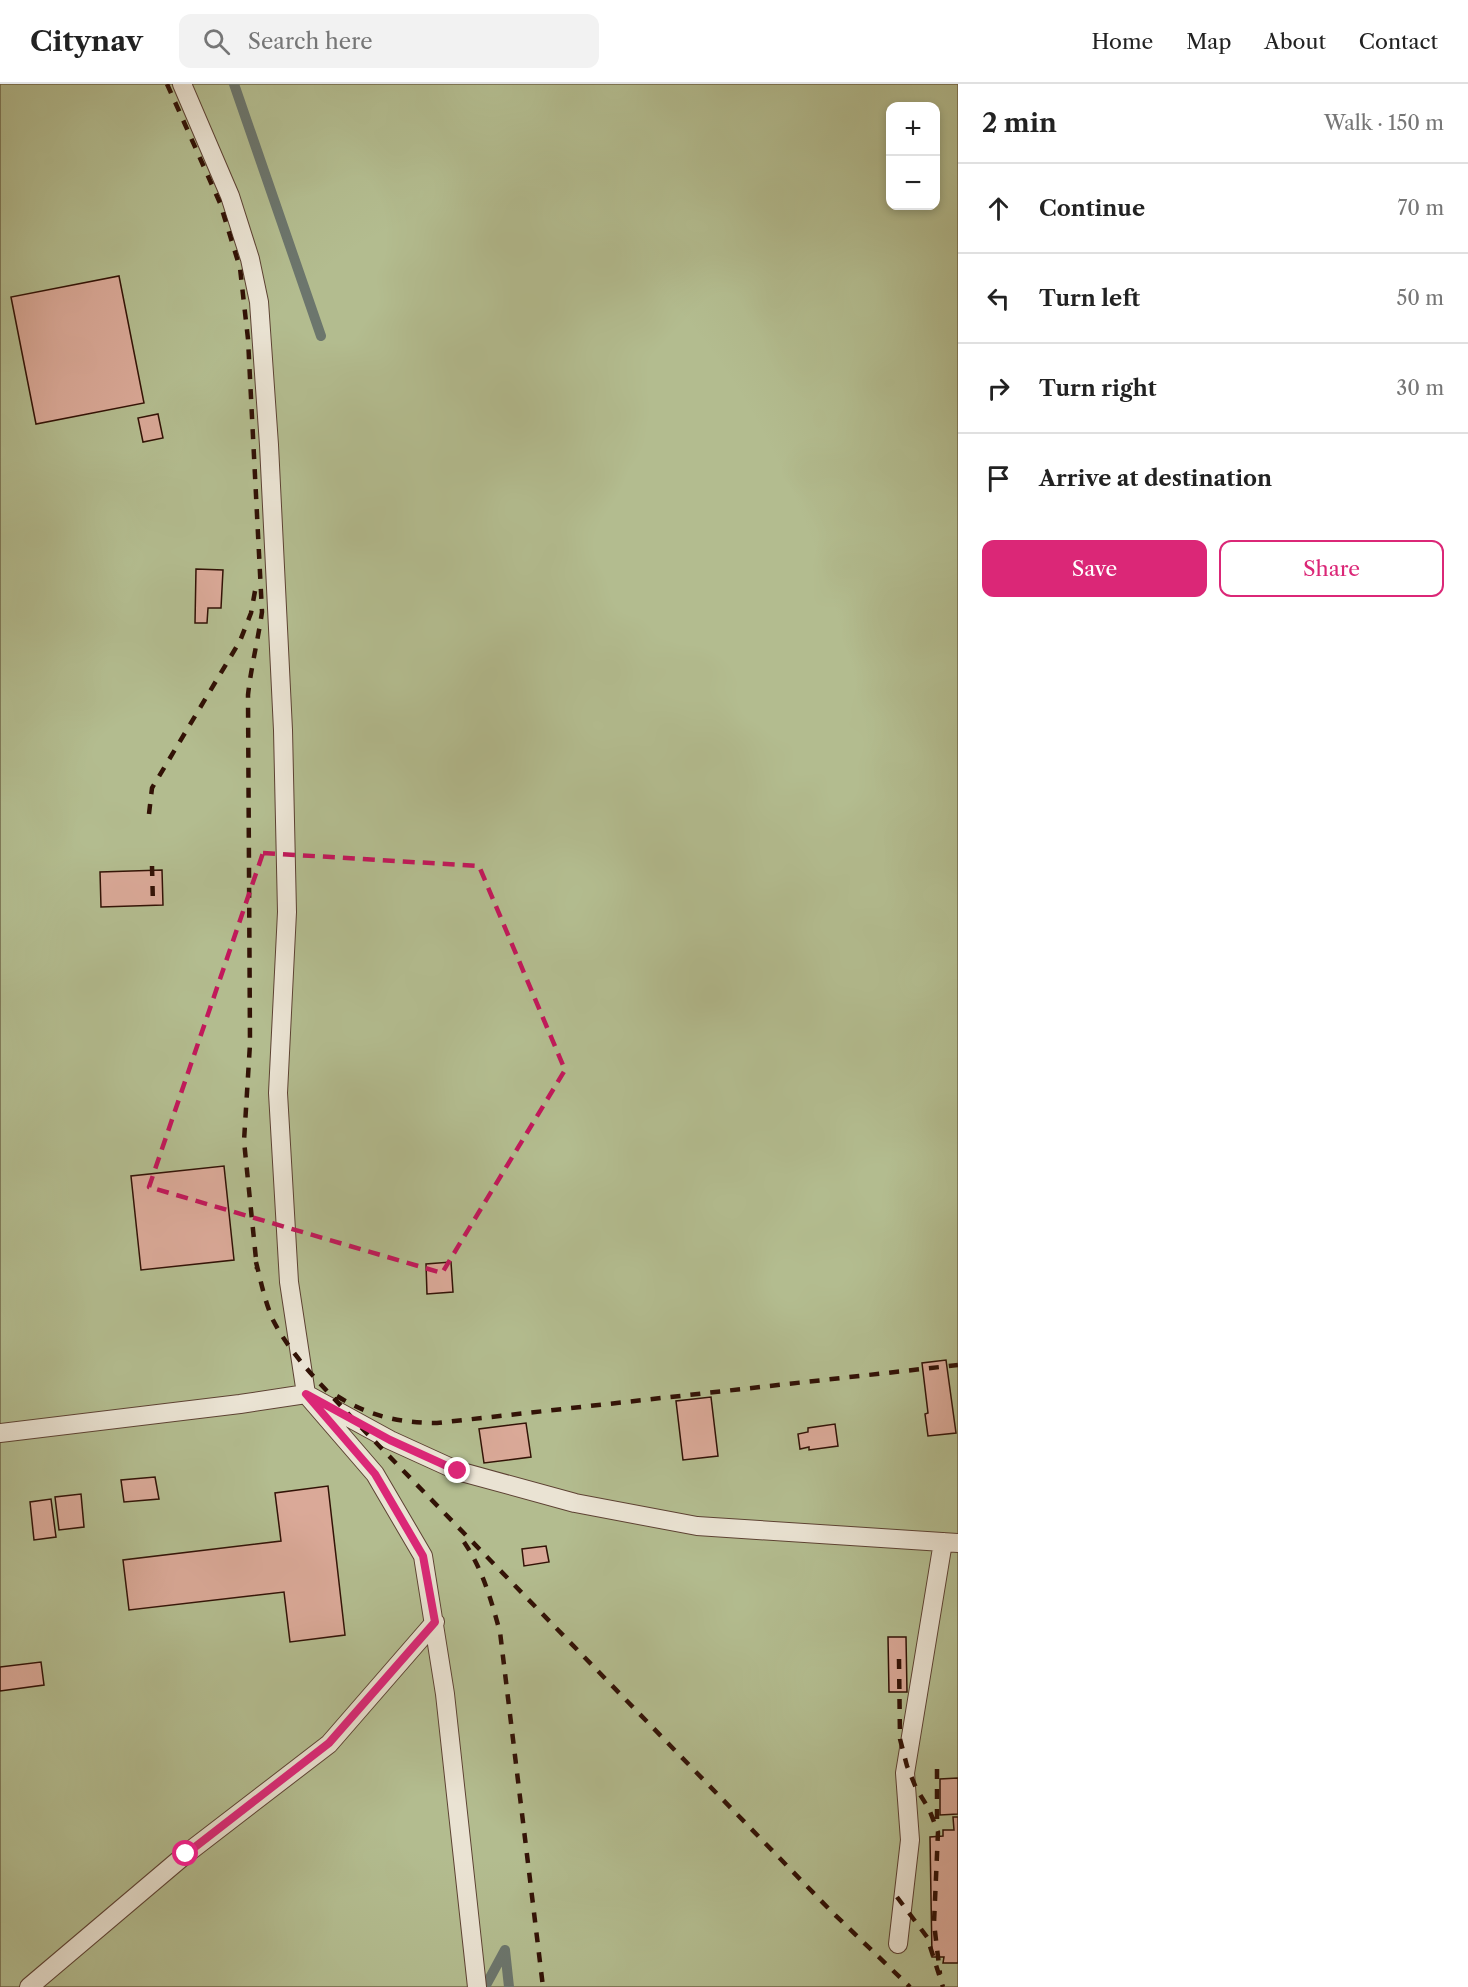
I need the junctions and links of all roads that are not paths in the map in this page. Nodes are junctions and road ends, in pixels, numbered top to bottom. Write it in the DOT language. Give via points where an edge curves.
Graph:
graph roads {
  1 [pos="182,84"];
  2 [pos="306,1394"];
  3 [pos="0,1433"];
  4 [pos="951,1542"];
  5 [pos="435,1622"];
  6 [pos="898,1944"];
  7 [pos="477,1985"];
  8 [pos="29,1987"];
  1 -- 2 [label="lane" via="230,196 259,302 284,753 287,912 278,1093 289,1282"];
  2 -- 3 [label="lane"];
  2 -- 4 [label="lane" via="390,1440 458,1471 575,1503 697,1526"];
  2 -- 5 [label="lane" via="375,1474 423,1556"];
  4 -- 6 [label="lane" via="905,1773 910,1840"];
  5 -- 7 [label="lane"];
  5 -- 8 [label="lane" via="329,1743 186,1854"];
}
